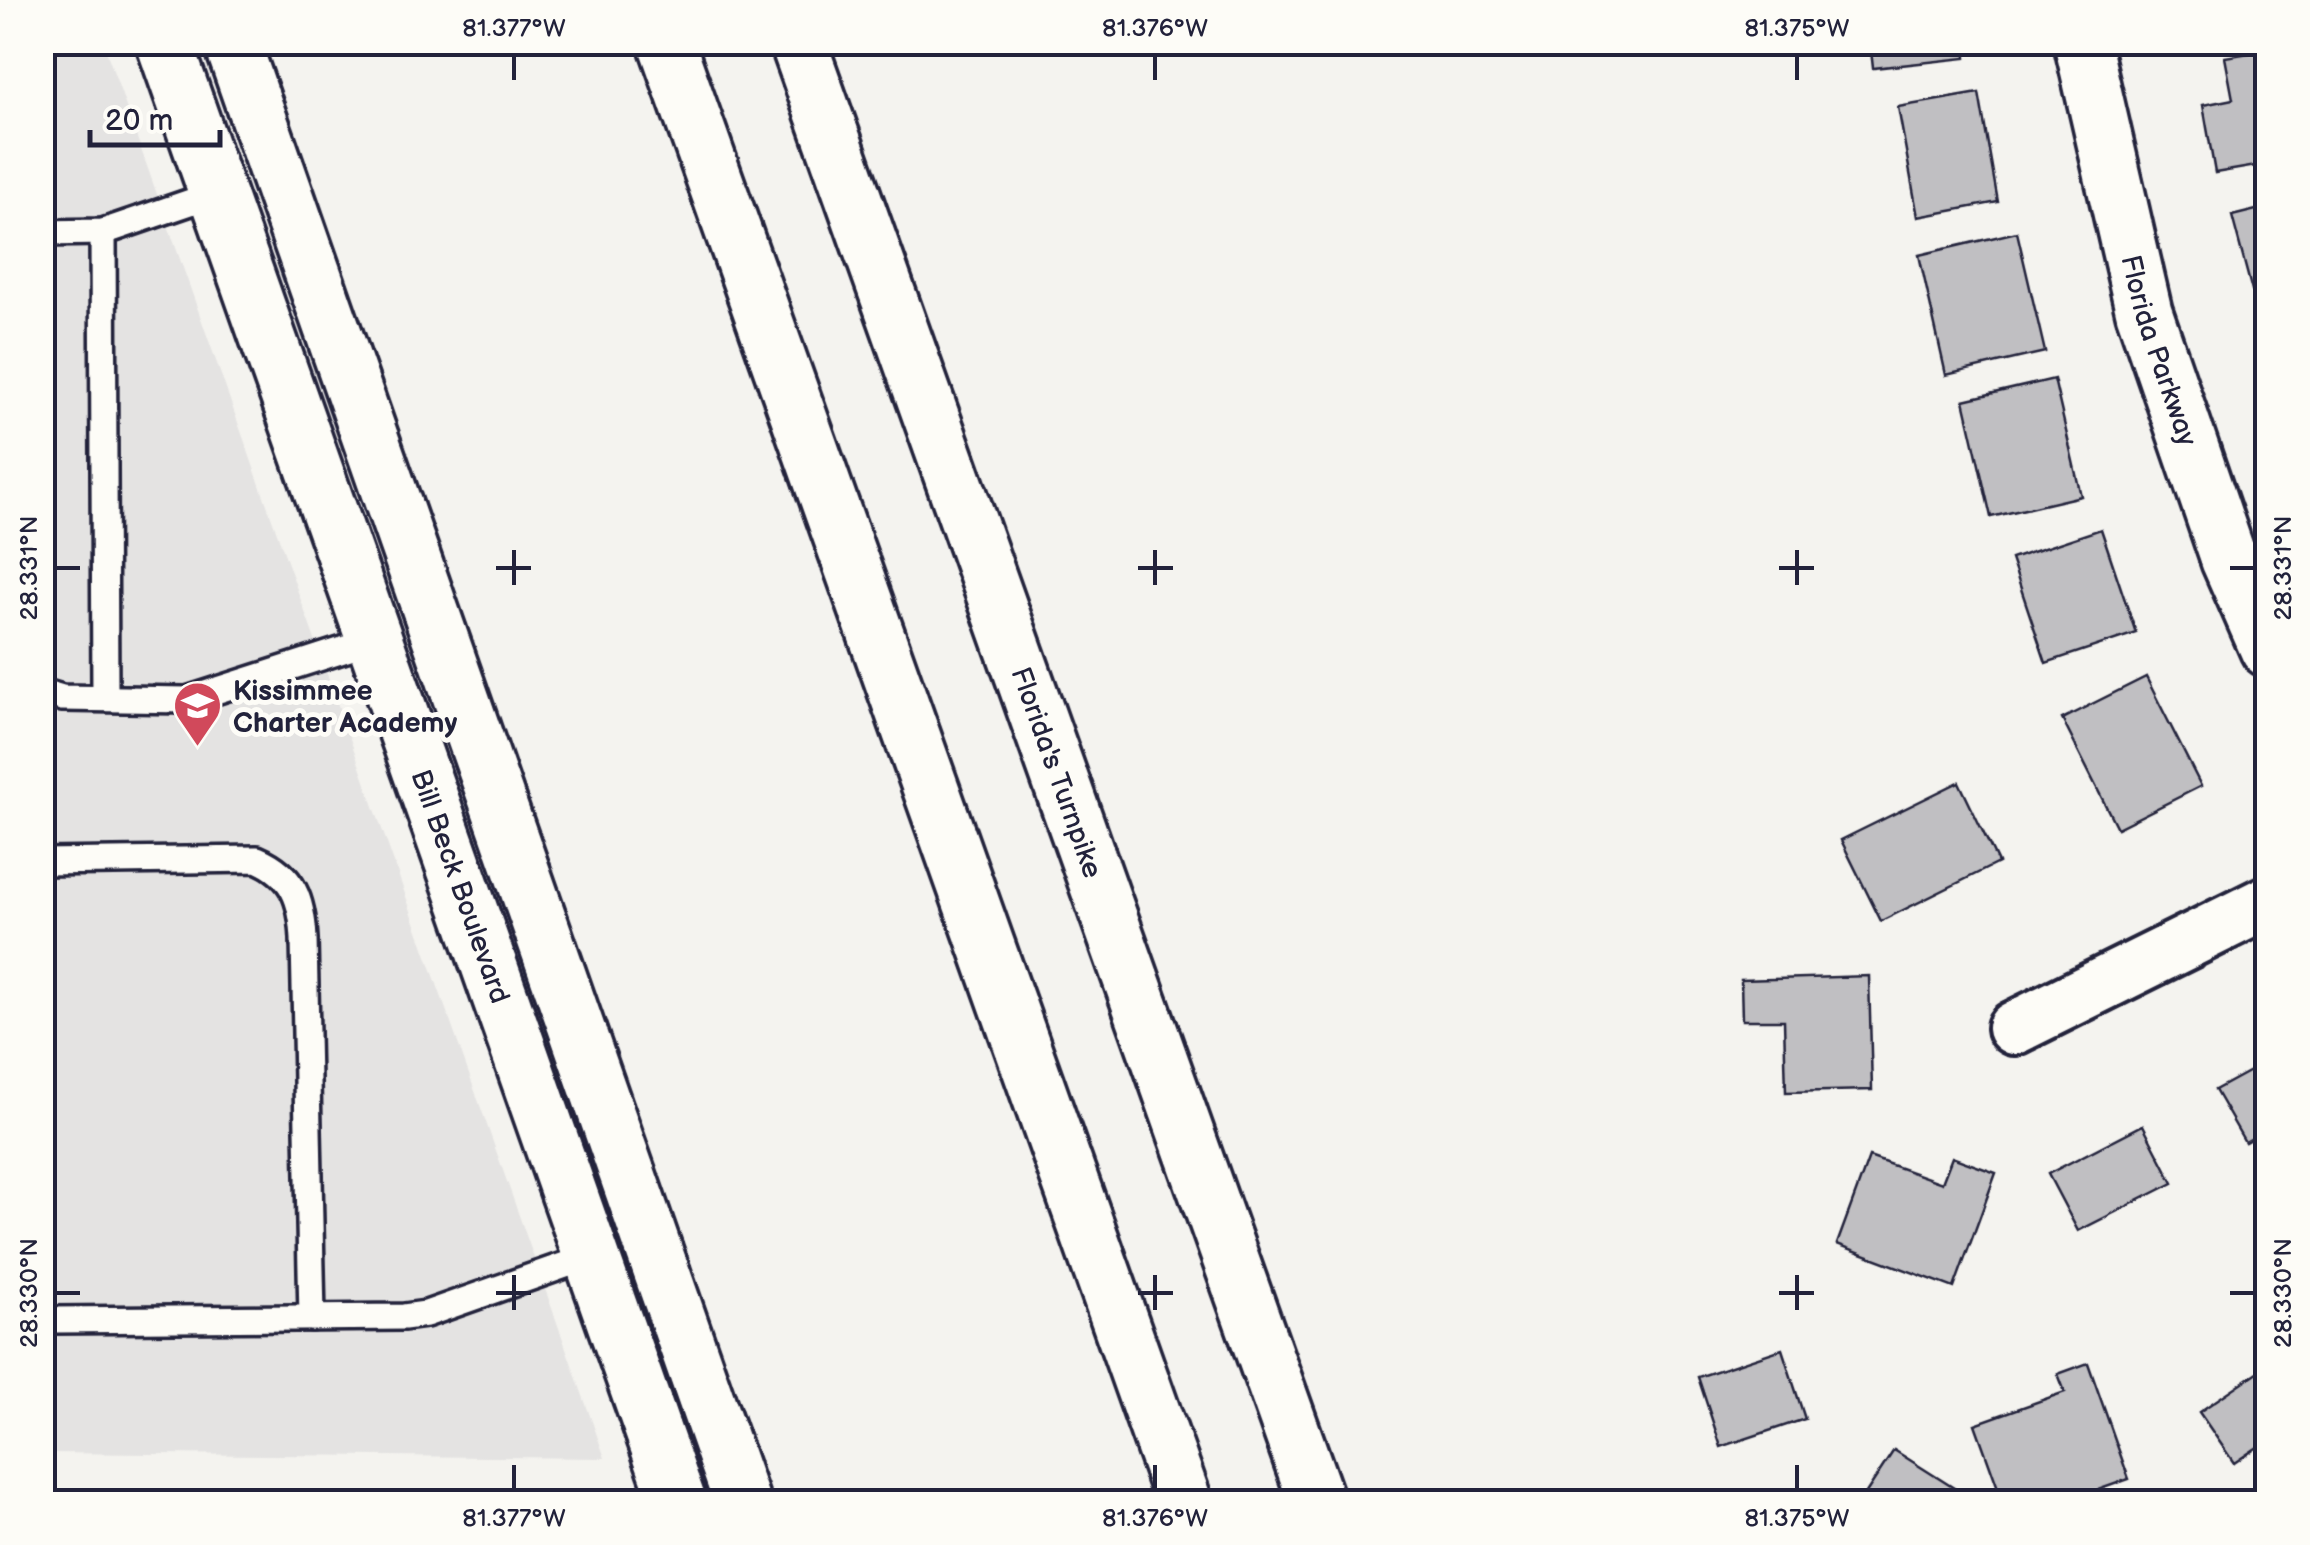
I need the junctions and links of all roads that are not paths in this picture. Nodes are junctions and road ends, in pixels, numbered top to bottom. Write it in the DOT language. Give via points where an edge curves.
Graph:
graph roads {
  1 [pos="164,42"];
  2 [pos="232,42"];
  3 [pos="666,42"];
  4 [pos="798,42"];
  5 [pos="2082,42"];
  6 [pos="278,176"];
  7 [pos="217,193"];
  8 [pos="42,232"];
  9 [pos="103,232"];
  10 [pos="374,640"];
  11 [pos="2268,650"];
  12 [pos="42,692"];
  13 [pos="104,698"];
  14 [pos="42,862"];
  15 [pos="2268,902"];
  16 [pos="2014,1028"];
  17 [pos="591,1256"];
  18 [pos="42,1316"];
  19 [pos="312,1318"];
  20 [pos="678,1502"];
  21 [pos="742,1502"];
  22 [pos="1184,1502"];
  23 [pos="1317,1502"];
  1 -- 7 [label="main road, Bill Beck Boulevard"];
  2 -- 6 [label="main road"];
  3 -- 22 [label="main road"];
  4 -- 23 [label="main road, Florida's Turnpike"];
  5 -- 11 [label="main road, Florida Parkway" via="2144,312 2229,560"];
  6 -- 7 [label="main road"];
  6 -- 21 [label="main road"];
  7 -- 9 [label="lane"];
  7 -- 10 [label="main road, Bill Beck Boulevard"];
  8 -- 9 [label="lane"];
  9 -- 13 [label="lane"];
  10 -- 13 [label="lane" via="187,700"];
  10 -- 17 [label="main road, Bill Beck Boulevard"];
  12 -- 13 [label="lane"];
  14 -- 19 [label="lane" via="256,859 289,880 304,928"];
  15 -- 16 [label="street"];
  17 -- 19 [label="lane" via="426,1314"];
  17 -- 20 [label="main road, Bill Beck Boulevard"];
  18 -- 19 [label="lane"];
}
